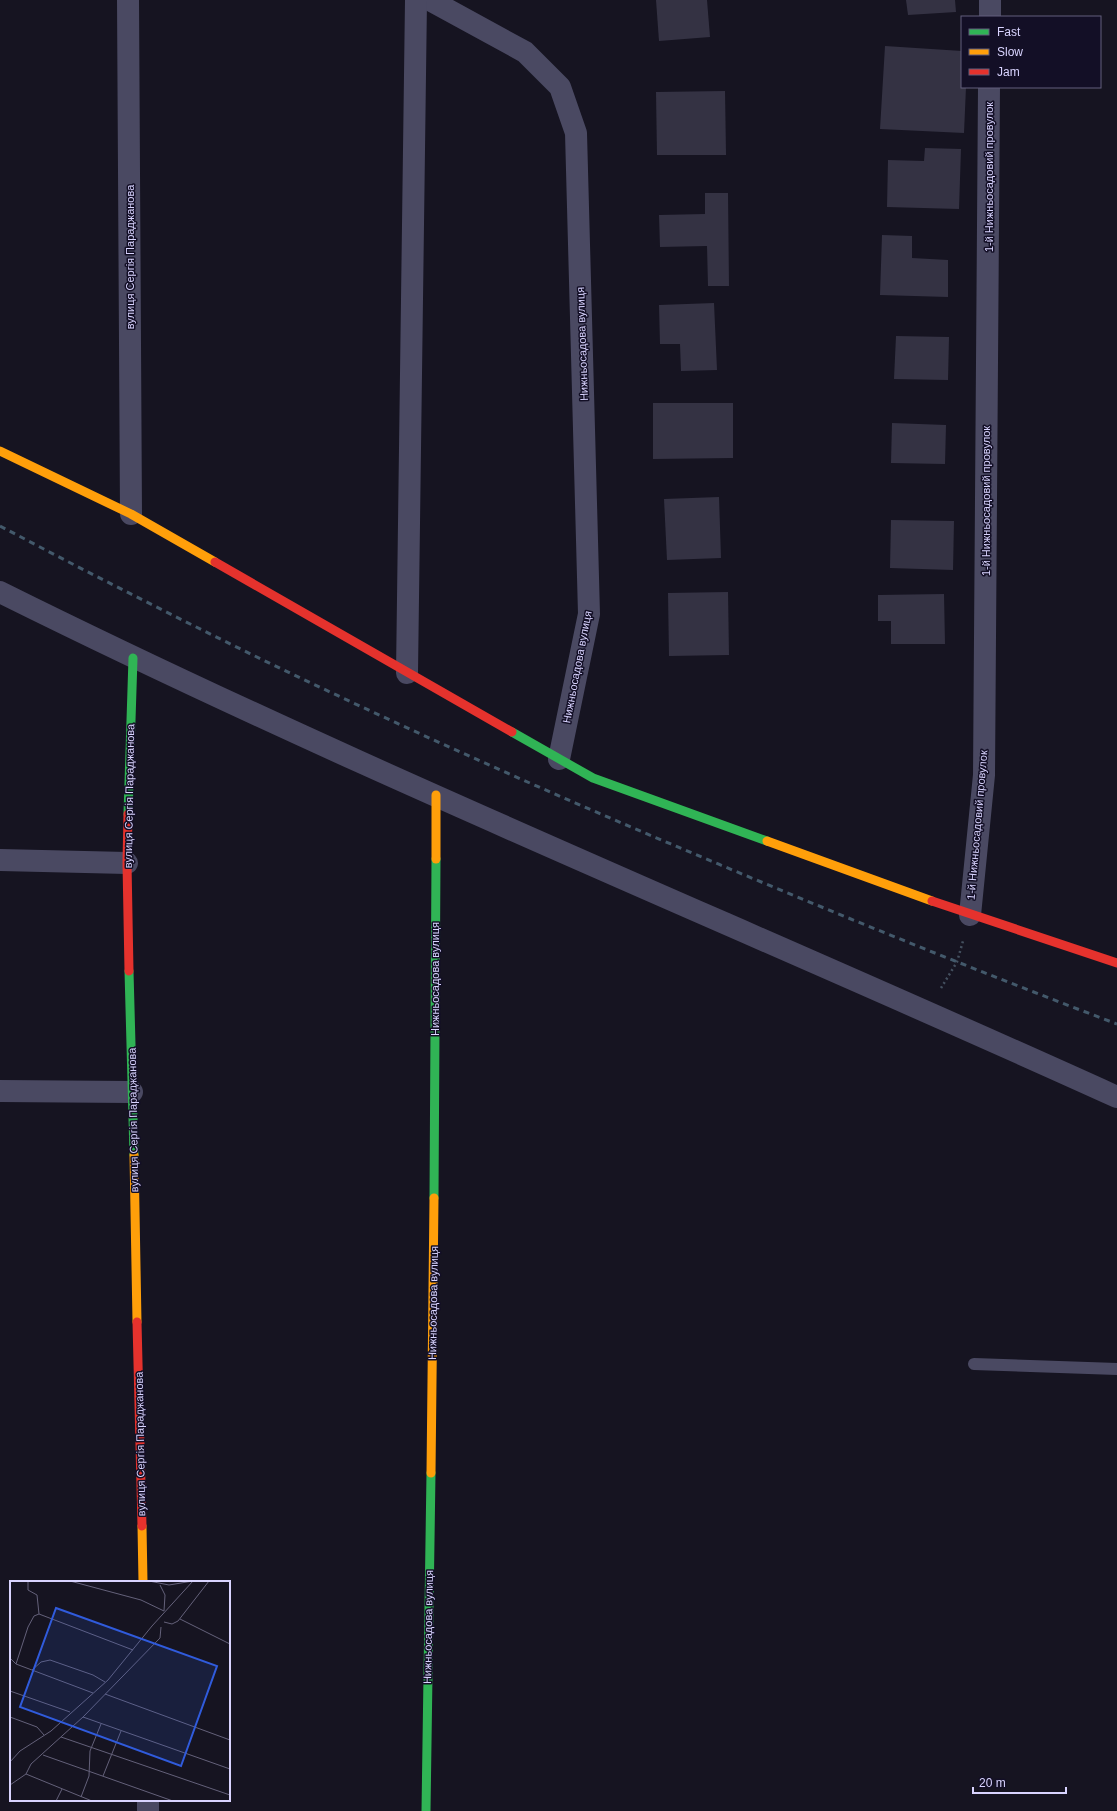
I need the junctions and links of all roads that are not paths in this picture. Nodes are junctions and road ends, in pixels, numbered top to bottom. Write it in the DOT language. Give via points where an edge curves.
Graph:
graph roads {
  1 [pos="128,0"];
  2 [pos="416,0"];
  3 [pos="430,0"];
  4 [pos="990,0"];
  5 [pos="990,16"];
  6 [pos="990,88"];
  7 [pos="0,451"];
  8 [pos="131,514"];
  9 [pos="0,592"];
  10 [pos="133,658"];
  11 [pos="407,673"];
  12 [pos="559,759"];
  13 [pos="436,795"];
  14 [pos="0,860"];
  15 [pos="127,863"];
  16 [pos="970,915"];
  17 [pos="1117,963"];
  18 [pos="0,1091"];
  19 [pos="132,1092"];
  20 [pos="1117,1097"];
  21 [pos="974,1364"];
  22 [pos="1117,1369"];
  23 [pos="143,1581"];
  24 [pos="426,1811"];
  1 -- 8 [label="street, вулиця Сергія Параджанова"];
  2 -- 11 [label="street"];
  3 -- 12 [label="street, Нижньосадова вулиця" via="525,52 560,87 576,133 589,614"];
  4 -- 5 [label="street"];
  6 -- 16 [label="street, 1-й Нижньосадовий провулок" via="984,775"];
  7 -- 8 [label="street"];
  8 -- 11 [label="street"];
  9 -- 10 [label="street"];
  10 -- 13 [label="street"];
  10 -- 15 [label="street, вулиця Сергія Параджанова"];
  11 -- 12 [label="street"];
  12 -- 16 [label="street" via="593,778"];
  13 -- 20 [label="street"];
  13 -- 24 [label="street, Нижньосадова вулиця" via="434,1212"];
  14 -- 15 [label="street"];
  15 -- 19 [label="street, вулиця Сергія Параджанова"];
  16 -- 17 [label="street"];
  18 -- 19 [label="street"];
  19 -- 23 [label="street, вулиця Сергія Параджанова"];
  21 -- 22 [label="lane"];
}
